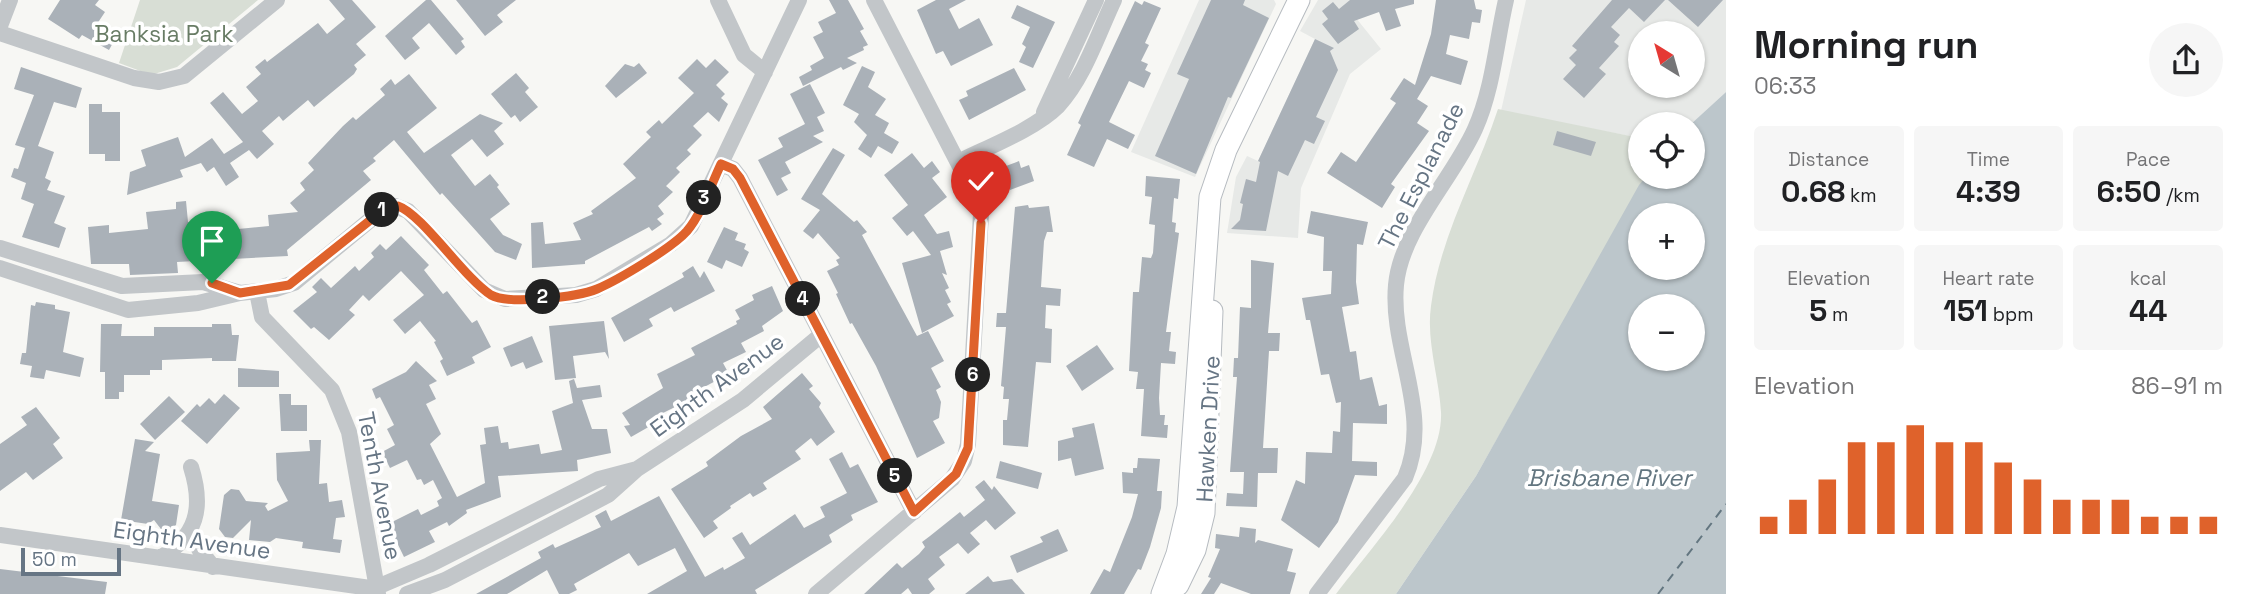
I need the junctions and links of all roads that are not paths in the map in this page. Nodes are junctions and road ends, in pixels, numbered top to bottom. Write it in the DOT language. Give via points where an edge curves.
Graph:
graph roads {
  1 [pos="10,0"];
  2 [pos="277,0"];
  3 [pos="718,0"];
  4 [pos="799,0"];
  5 [pos="874,0"];
  6 [pos="1096,0"];
  7 [pos="1114,0"];
  8 [pos="1506,0"];
  9 [pos="1297,2"];
  10 [pos="0,26"];
  11 [pos="0,33"];
  12 [pos="765,72"];
  13 [pos="1039,120"];
  14 [pos="958,162"];
  15 [pos="721,164"];
  16 [pos="0,248"];
  17 [pos="1205,257"];
  18 [pos="0,268"];
  19 [pos="257,292"];
  20 [pos="240,293"];
  21 [pos="821,335"];
  22 [pos="191,467"];
  23 [pos="637,469"];
  24 [pos="914,512"];
  25 [pos="191,531"];
  26 [pos="0,535"];
  27 [pos="160,558"];
  28 [pos="214,567"];
  29 [pos="377,590"];
  30 [pos="407,594"];
  31 [pos="816,594"];
  32 [pos="1162,594"];
  33 [pos="1171,594"];
  34 [pos="1317,594"];
  1 -- 10 [label="street"];
  2 -- 11 [label="street" via="184,76 159,82 134,78"];
  3 -- 12 [label="street" via="744,55"];
  4 -- 12 [label="street"];
  5 -- 14 [label="street"];
  6 -- 13 [label="street"];
  7 -- 13 [label="street" via="1069,90 1058,106"];
  8 -- 34 [label="street, The Esplanade" via="1475,128 1401,257 1394,315 1415,406 1412,461 1405,478"];
  9 -- 17 [label="main road, Hawken Drive" via="1217,172 1209,202"];
  12 -- 15 [label="street"];
  13 -- 14 [label="street"];
  14 -- 24 [label="street" via="981,219 968,448 956,474"];
  15 -- 19 [label="street" via="685,233 592,291 496,297 408,211 395,206 383,210 294,283"];
  15 -- 21 [label="street" via="740,178"];
  16 -- 20 [label="street" via="122,286 203,282"];
  17 -- 32 [label="main road, Hawken Drive" via="1188,507"];
  17 -- 33 [label="main road, Hawken Drive" via="1213,328 1204,513 1195,550"];
  18 -- 20 [label="street" via="128,310 198,303"];
  19 -- 20 [label="street"];
  19 -- 29 [label="street, Tenth Avenue" via="262,317 328,385 342,409"];
  21 -- 23 [label="street, Eighth Avenue" via="734,407"];
  21 -- 24 [label="street"];
  22 -- 25 [label="street" via="197,493"];
  23 -- 29 [label="street, Eighth Avenue" via="599,480"];
  23 -- 30 [label="street, Eighth Avenue" via="603,498 445,580"];
  24 -- 31 [label="street"];
  25 -- 27 [label="street" via="181,545"];
  25 -- 28 [label="street"];
  26 -- 27 [label="street, Eighth Avenue"];
  27 -- 28 [label="street, Eighth Avenue"];
  28 -- 29 [label="street, Eighth Avenue"];
}
